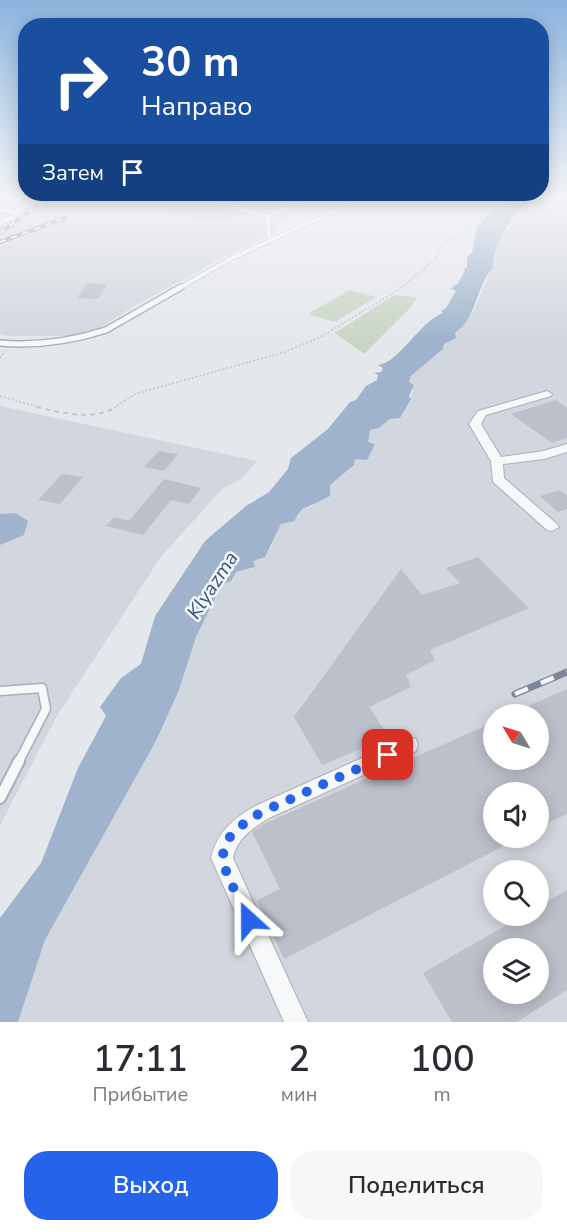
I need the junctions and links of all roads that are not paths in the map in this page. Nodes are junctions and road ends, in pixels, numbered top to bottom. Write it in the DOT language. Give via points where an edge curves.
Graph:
graph roads {
  1 [pos="264,244"];
  2 [pos="234,252"];
  3 [pos="240,254"];
  4 [pos="0,343"];
  5 [pos="547,394"];
  6 [pos="567,448"];
  7 [pos="497,461"];
  8 [pos="552,526"];
  9 [pos="0,691"];
  10 [pos="409,745"];
  11 [pos="0,798"];
  12 [pos="296,1022"];
  1 -- 3 [label="lane"];
  2 -- 3 [label="lane"];
  3 -- 4 [label="lane" via="96,333 69,339"];
  5 -- 7 [label="street" via="482,412 475,424"];
  6 -- 7 [label="street"];
  7 -- 8 [label="street" via="498,479"];
  9 -- 11 [label="lane" via="42,688 46,709"];
  10 -- 12 [label="street" via="262,812 223,843 222,858"];
}
